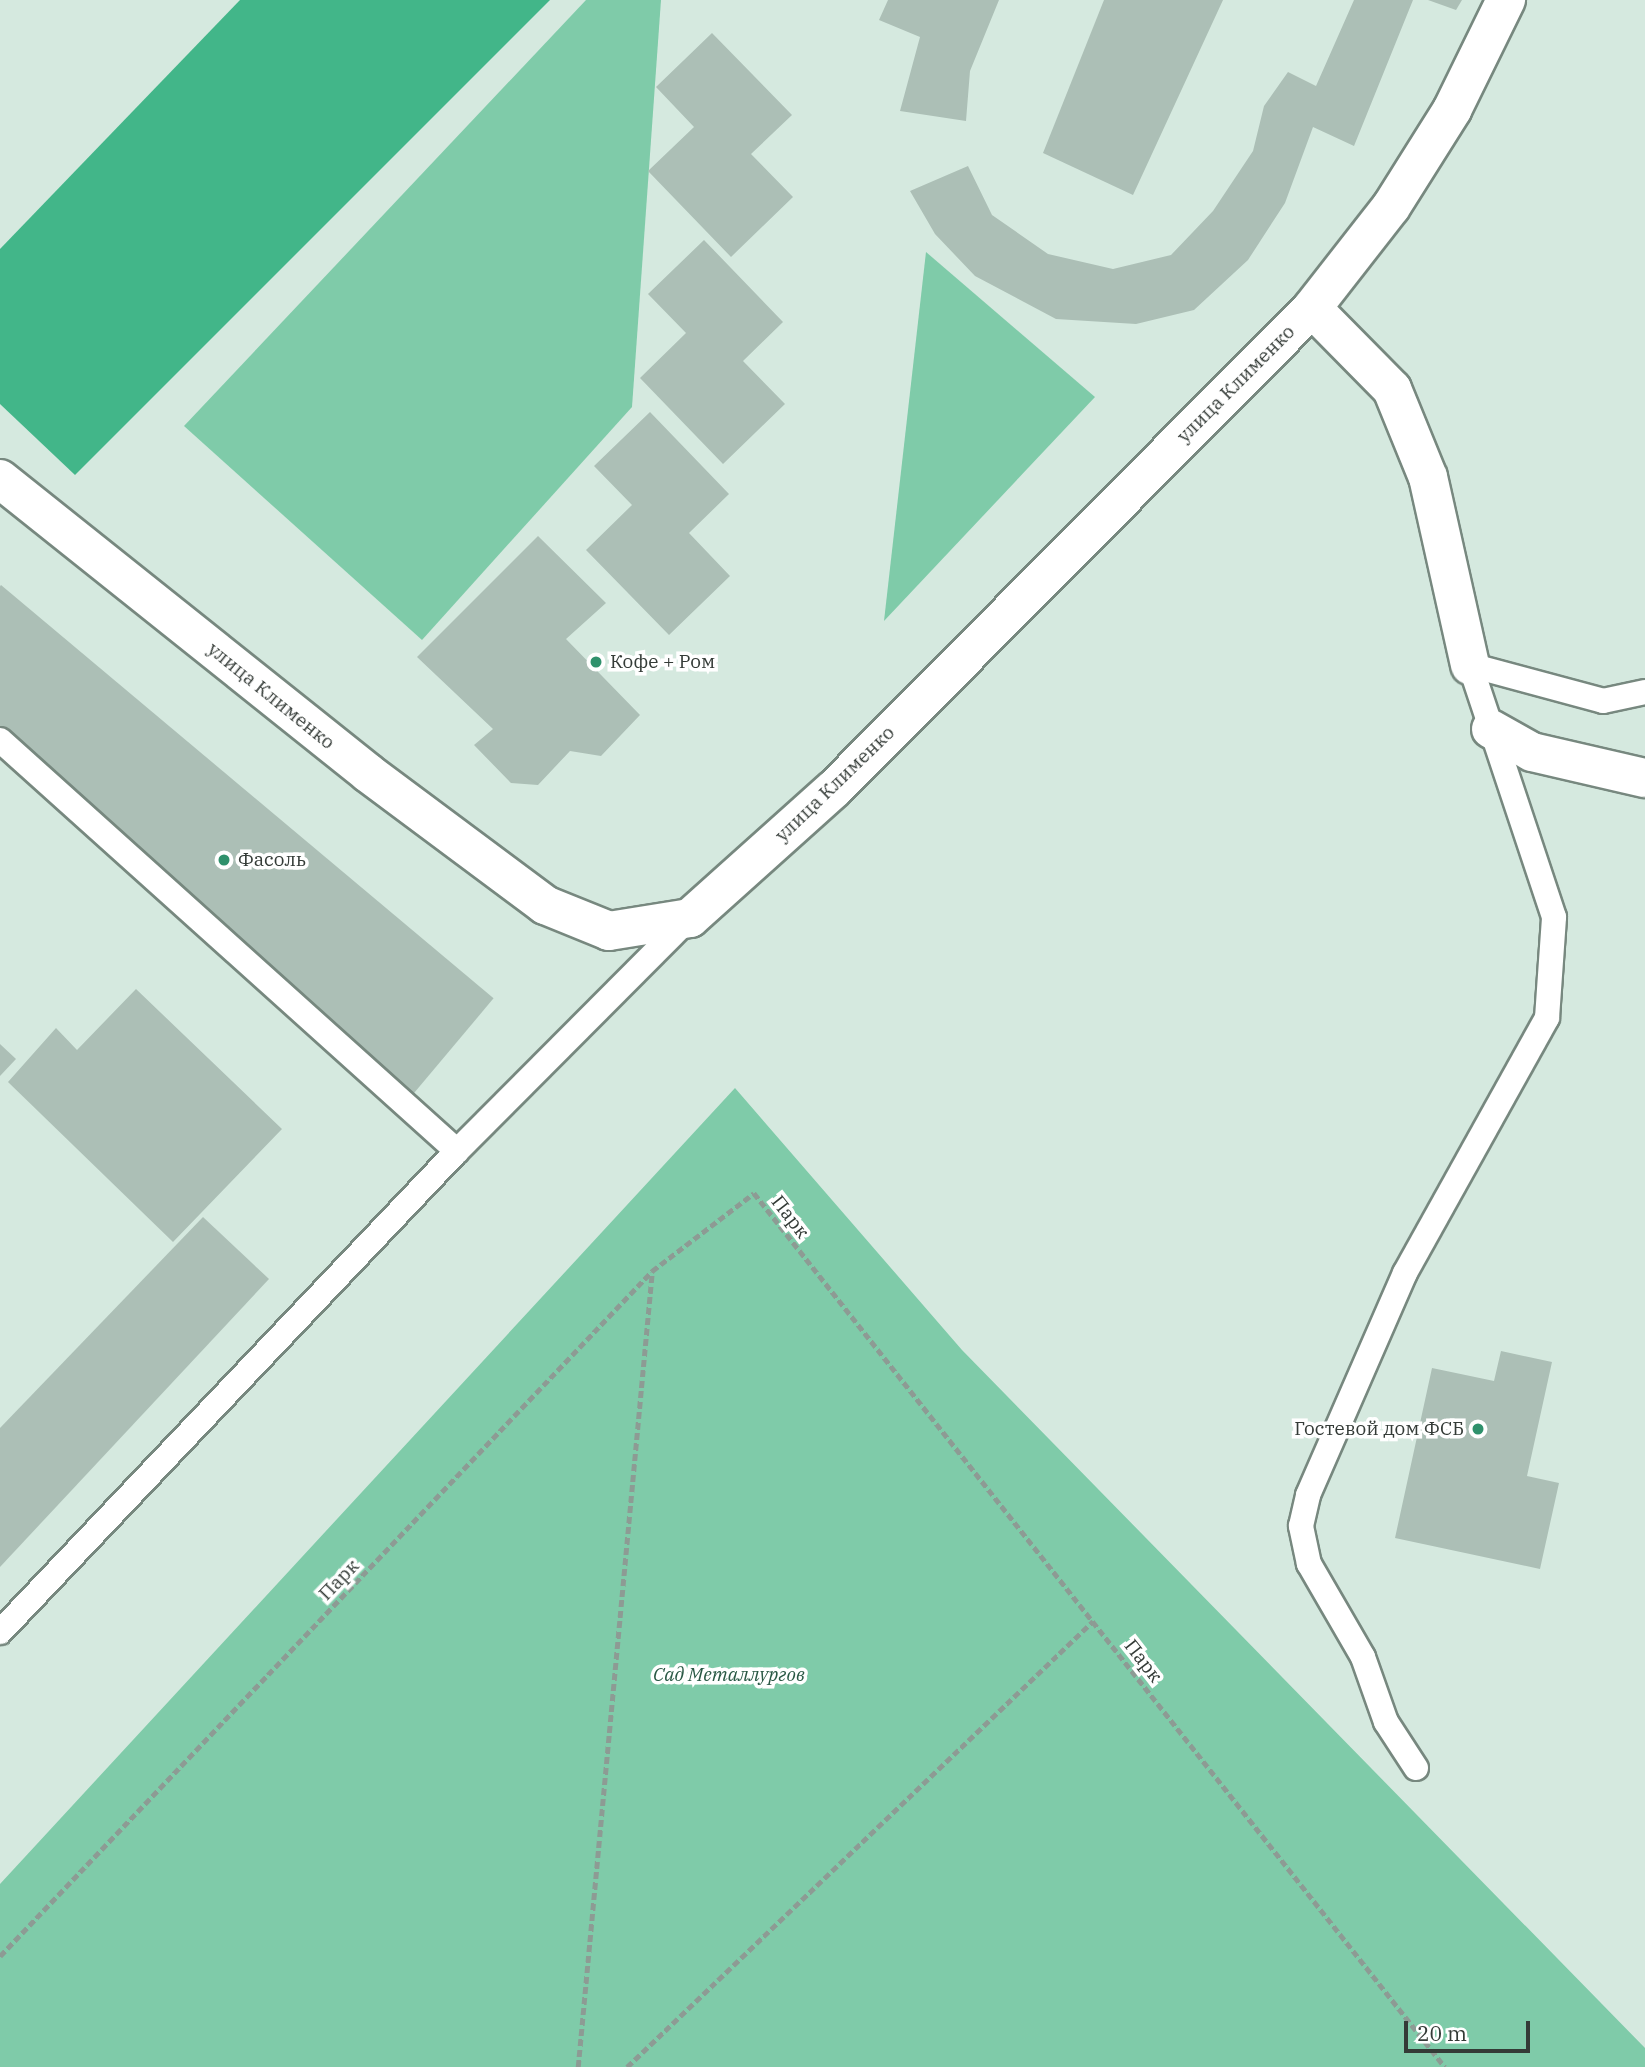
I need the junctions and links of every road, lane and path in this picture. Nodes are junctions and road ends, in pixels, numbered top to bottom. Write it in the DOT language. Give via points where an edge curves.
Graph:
graph roads {
  1 [pos="1506,0"];
  2 [pos="1312,307"];
  3 [pos="0,479"];
  4 [pos="1470,665"];
  5 [pos="1645,692"];
  6 [pos="1491,729"];
  7 [pos="0,740"];
  8 [pos="1645,778"];
  9 [pos="690,918"];
  10 [pos="457,1151"];
  11 [pos="652,1271"];
  12 [pos="1093,1621"];
  13 [pos="0,1632"];
  14 [pos="1416,1768"];
  15 [pos="0,1956"];
  16 [pos="578,2067"];
  17 [pos="627,2067"];
  18 [pos="1445,2067"];
  1 -- 2 [label="street, улица Клименко" via="1452,110 1397,197"];
  2 -- 4 [label="street" via="1392,389 1427,477"];
  2 -- 9 [label="street, улица Клименко" via="834,789"];
  3 -- 9 [label="street, улица Клименко" via="368,773 545,905 609,931"];
  4 -- 5 [label="lane" via="1603,701"];
  4 -- 6 [label="lane"];
  6 -- 8 [label="street" via="1532,752"];
  6 -- 14 [label="lane" via="1554,917 1547,1018 1405,1273 1308,1495 1301,1526 1309,1564 1363,1657 1386,1722"];
  7 -- 10 [label="lane"];
  9 -- 10 [label="lane"];
  10 -- 13 [label="lane"];
  11 -- 12 [label="path, Парк" via="754,1193"];
  11 -- 15 [label="path, Парк"];
  11 -- 16 [label="path"];
  12 -- 17 [label="path"];
  12 -- 18 [label="path, Парк"];
}
